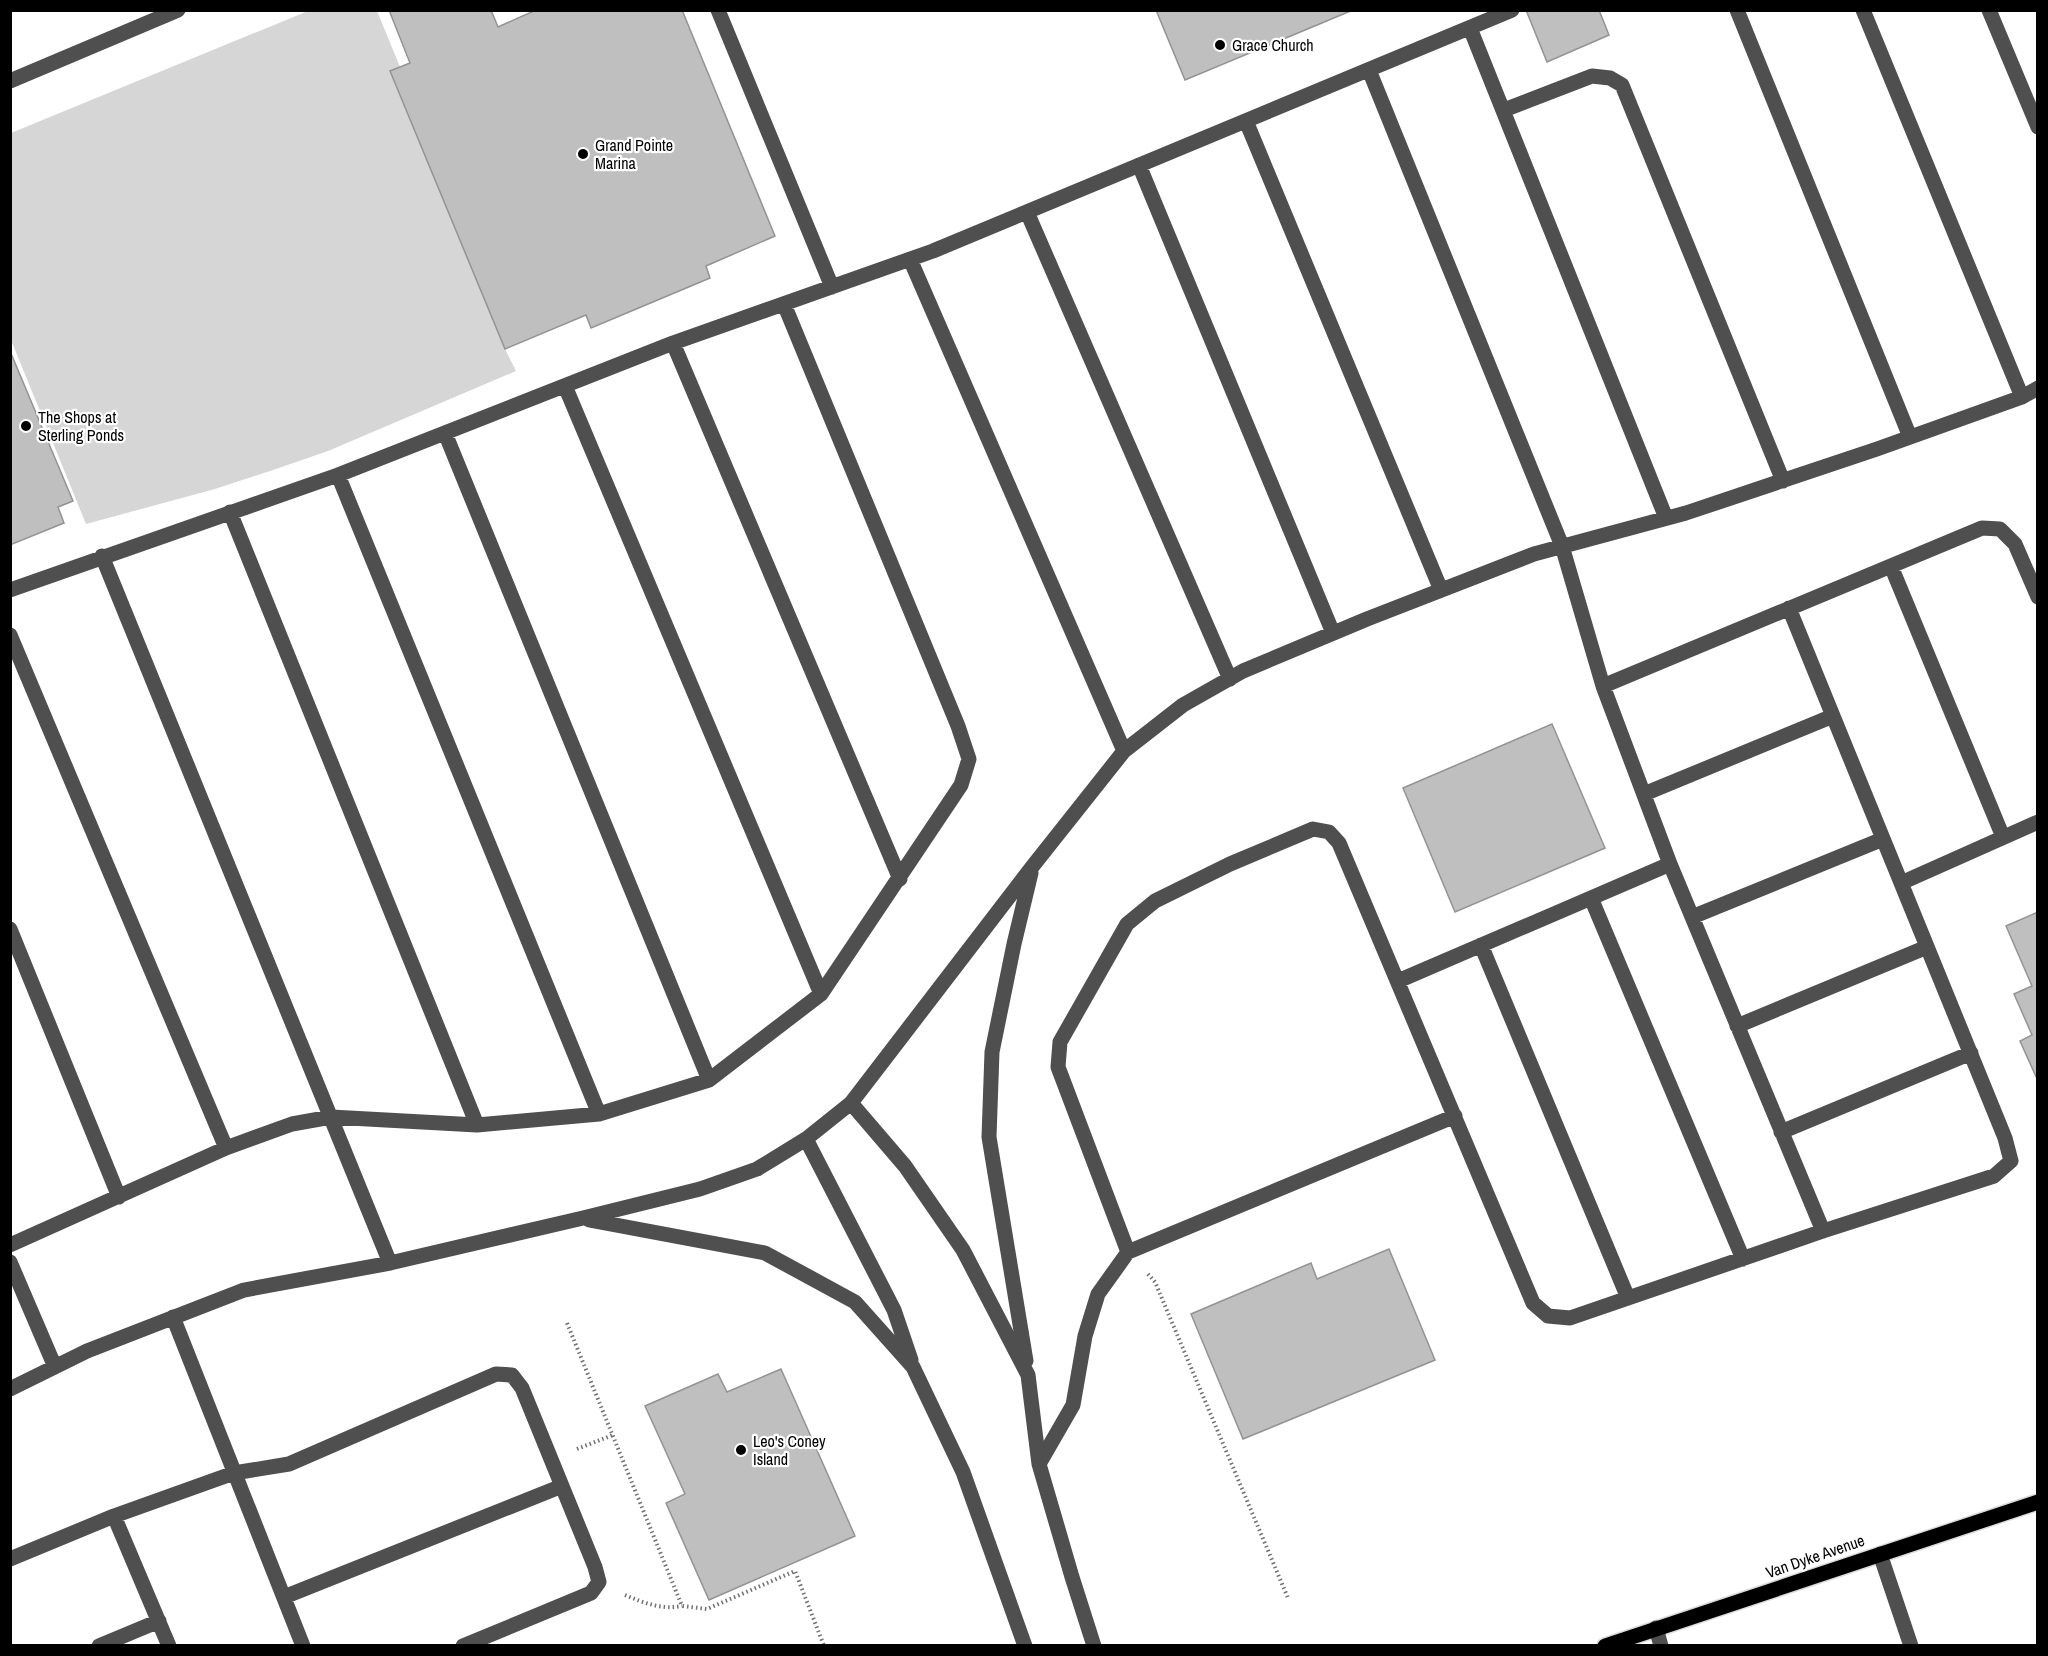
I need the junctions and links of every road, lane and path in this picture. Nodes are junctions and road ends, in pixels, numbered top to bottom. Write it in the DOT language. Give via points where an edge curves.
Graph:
graph roads {
  1 [pos="178,10"];
  2 [pos="718,10"];
  3 [pos="1512,10"];
  4 [pos="1737,10"];
  5 [pos="1863,10"];
  6 [pos="1989,10"];
  7 [pos="1470,28"];
  8 [pos="1369,70"];
  9 [pos="10,81"];
  10 [pos="1504,110"];
  11 [pos="1246,121"];
  12 [pos="2037,128"];
  13 [pos="1139,165"];
  14 [pos="1028,212"];
  15 [pos="910,259"];
  16 [pos="832,287"];
  17 [pos="784,304"];
  18 [pos="674,343"];
  19 [pos="565,386"];
  20 [pos="2037,388"];
  21 [pos="2022,397"];
  22 [pos="445,433"];
  23 [pos="1910,437"];
  24 [pos="338,475"];
  25 [pos="1783,481"];
  26 [pos="230,512"];
  27 [pos="1666,518"];
  28 [pos="1562,546"];
  29 [pos="102,556"];
  30 [pos="1891,566"];
  31 [pos="10,590"];
  32 [pos="1441,590"];
  33 [pos="2037,597"];
  34 [pos="1789,608"];
  35 [pos="1333,633"];
  36 [pos="10,634"];
  37 [pos="1230,679"];
  38 [pos="1603,686"];
  39 [pos="1833,716"];
  40 [pos="1124,751"];
  41 [pos="1644,794"];
  42 [pos="2037,822"];
  43 [pos="2003,837"];
  44 [pos="1883,839"];
  45 [pos="1670,864"];
  46 [pos="1032,867"];
  47 [pos="900,879"];
  48 [pos="1900,883"];
  49 [pos="1592,898"];
  50 [pos="1692,917"];
  51 [pos="10,929"];
  52 [pos="1481,945"];
  53 [pos="1927,947"];
  54 [pos="1398,981"];
  55 [pos="821,994"];
  56 [pos="1737,1026"];
  57 [pos="1971,1053"];
  58 [pos="709,1080"];
  59 [pos="851,1103"];
  60 [pos="599,1114"];
  61 [pos="1455,1116"];
  62 [pos="331,1117"];
  63 [pos="477,1125"];
  64 [pos="1781,1132"];
  65 [pos="806,1138"];
  66 [pos="226,1148"];
  67 [pos="119,1197"];
  68 [pos="583,1218"];
  69 [pos="1823,1231"];
  70 [pos="10,1245"];
  71 [pos="1128,1252"];
  72 [pos="1743,1259"];
  73 [pos="10,1262"];
  74 [pos="390,1263"];
  75 [pos="1628,1298"];
  76 [pos="173,1317"];
  77 [pos="567,1323"];
  78 [pos="913,1366"];
  79 [pos="55,1367"];
  80 [pos="1028,1375"];
  81 [pos="10,1389"];
  82 [pos="613,1435"];
  83 [pos="551,1459"];
  84 [pos="1039,1464"];
  85 [pos="234,1473"];
  86 [pos="562,1486"];
  87 [pos="2037,1502"];
  88 [pos="114,1516"];
  89 [pos="1880,1554"];
  90 [pos="10,1559"];
  91 [pos="599,1582"];
  92 [pos="284,1597"];
  93 [pos="1288,1598"];
  94 [pos="682,1606"];
  95 [pos="159,1621"];
  96 [pos="1656,1628"];
  97 [pos="99,1646"];
  98 [pos="169,1646"];
  99 [pos="303,1646"];
  100 [pos="463,1646"];
  101 [pos="824,1646"];
  102 [pos="1025,1646"];
  103 [pos="1094,1646"];
  104 [pos="1605,1646"];
  105 [pos="1661,1646"];
  106 [pos="1911,1646"];
  1 -- 9 [label="lane"];
  2 -- 16 [label="lane"];
  3 -- 7 [label="lane"];
  4 -- 23 [label="lane"];
  5 -- 21 [label="lane"];
  6 -- 12 [label="lane"];
  7 -- 8 [label="lane"];
  7 -- 10 [label="lane"];
  8 -- 11 [label="lane"];
  8 -- 28 [label="lane"];
  10 -- 25 [label="lane" via="1592,76 1610,78 1622,85"];
  10 -- 27 [label="lane"];
  11 -- 13 [label="lane"];
  11 -- 32 [label="lane"];
  13 -- 14 [label="lane"];
  13 -- 35 [label="lane"];
  14 -- 15 [label="lane"];
  14 -- 37 [label="lane"];
  15 -- 16 [label="lane"];
  15 -- 40 [label="lane"];
  16 -- 17 [label="lane"];
  17 -- 18 [label="lane"];
  17 -- 47 [label="lane" via="969,759 962,785"];
  18 -- 19 [label="lane"];
  18 -- 47 [label="lane"];
  19 -- 22 [label="lane"];
  19 -- 55 [label="lane"];
  20 -- 21 [label="lane"];
  21 -- 23 [label="lane"];
  22 -- 24 [label="lane"];
  22 -- 58 [label="lane"];
  23 -- 25 [label="lane"];
  24 -- 26 [label="lane"];
  24 -- 60 [label="lane"];
  25 -- 27 [label="lane"];
  26 -- 29 [label="lane"];
  26 -- 63 [label="lane"];
  27 -- 28 [label="lane"];
  28 -- 32 [label="lane"];
  28 -- 38 [label="lane"];
  29 -- 31 [label="lane"];
  29 -- 62 [label="lane"];
  30 -- 33 [label="lane" via="1982,528 2000,529 2015,544"];
  30 -- 34 [label="lane"];
  30 -- 43 [label="lane"];
  32 -- 35 [label="lane"];
  34 -- 38 [label="lane"];
  34 -- 39 [label="lane"];
  35 -- 37 [label="lane"];
  36 -- 66 [label="lane"];
  37 -- 40 [label="lane" via="1183,705"];
  38 -- 41 [label="lane"];
  39 -- 41 [label="lane"];
  39 -- 44 [label="lane"];
  40 -- 46 [label="lane"];
  41 -- 45 [label="lane"];
  42 -- 43 [label="lane"];
  43 -- 48 [label="lane"];
  44 -- 48 [label="lane"];
  44 -- 50 [label="lane"];
  45 -- 49 [label="lane"];
  45 -- 50 [label="lane"];
  46 -- 59 [label="lane"];
  46 -- 80 [label="lane" via="992,1052 989,1137"];
  47 -- 55 [label="lane"];
  48 -- 53 [label="lane"];
  49 -- 52 [label="lane"];
  49 -- 72 [label="lane"];
  50 -- 56 [label="lane"];
  51 -- 67 [label="lane"];
  52 -- 54 [label="lane"];
  52 -- 75 [label="lane"];
  53 -- 56 [label="lane"];
  53 -- 57 [label="lane"];
  54 -- 61 [label="lane"];
  54 -- 71 [label="lane" via="1339,843 1329,832 1313,829 1230,864 1155,901 1127,924 1060,1042 1058,1067"];
  55 -- 58 [label="lane"];
  56 -- 64 [label="lane"];
  57 -- 64 [label="lane"];
  57 -- 69 [label="lane" via="2011,1161 1994,1176"];
  58 -- 60 [label="lane"];
  59 -- 65 [label="lane"];
  59 -- 80 [label="lane" via="905,1166 963,1250"];
  60 -- 63 [label="lane"];
  61 -- 71 [label="lane"];
  61 -- 75 [label="lane" via="1533,1303 1548,1316 1570,1318"];
  62 -- 63 [label="lane"];
  62 -- 66 [label="lane" via="292,1124"];
  62 -- 74 [label="lane"];
  64 -- 69 [label="lane"];
  65 -- 68 [label="lane" via="758,1169 700,1189"];
  65 -- 78 [label="lane" via="894,1310"];
  66 -- 67 [label="lane"];
  67 -- 70 [label="lane"];
  68 -- 74 [label="lane"];
  68 -- 78 [label="lane" via="765,1253 855,1302"];
  69 -- 72 [label="lane"];
  71 -- 84 [label="lane" via="1098,1294 1085,1336 1073,1405"];
  71 -- 93 [label="path" via="1155,1282"];
  72 -- 75 [label="lane"];
  73 -- 79 [label="lane"];
  74 -- 76 [label="lane" via="244,1290"];
  76 -- 79 [label="lane"];
  76 -- 85 [label="lane"];
  77 -- 82 [label="path"];
  78 -- 102 [label="lane" via="963,1472"];
  79 -- 81 [label="lane"];
  80 -- 84 [label="lane"];
  82 -- 83 [label="path"];
  82 -- 94 [label="path"];
  83 -- 85 [label="lane" via="522,1388 512,1375 496,1374 289,1464"];
  83 -- 86 [label="lane"];
  84 -- 103 [label="lane"];
  85 -- 88 [label="lane"];
  85 -- 92 [label="lane"];
  86 -- 91 [label="lane"];
  86 -- 92 [label="lane"];
  87 -- 89 [label="main road, Van Dyke Avenue"];
  88 -- 90 [label="lane"];
  88 -- 95 [label="lane"];
  89 -- 96 [label="main road, Van Dyke Avenue"];
  89 -- 106 [label="lane"];
  91 -- 94 [label="path" via="646,1604"];
  91 -- 100 [label="lane" via="591,1593"];
  92 -- 99 [label="lane"];
  94 -- 101 [label="path" via="707,1609 795,1571"];
  95 -- 97 [label="lane"];
  95 -- 98 [label="lane"];
  96 -- 104 [label="main road, Van Dyke Avenue"];
  96 -- 105 [label="lane"];
}
